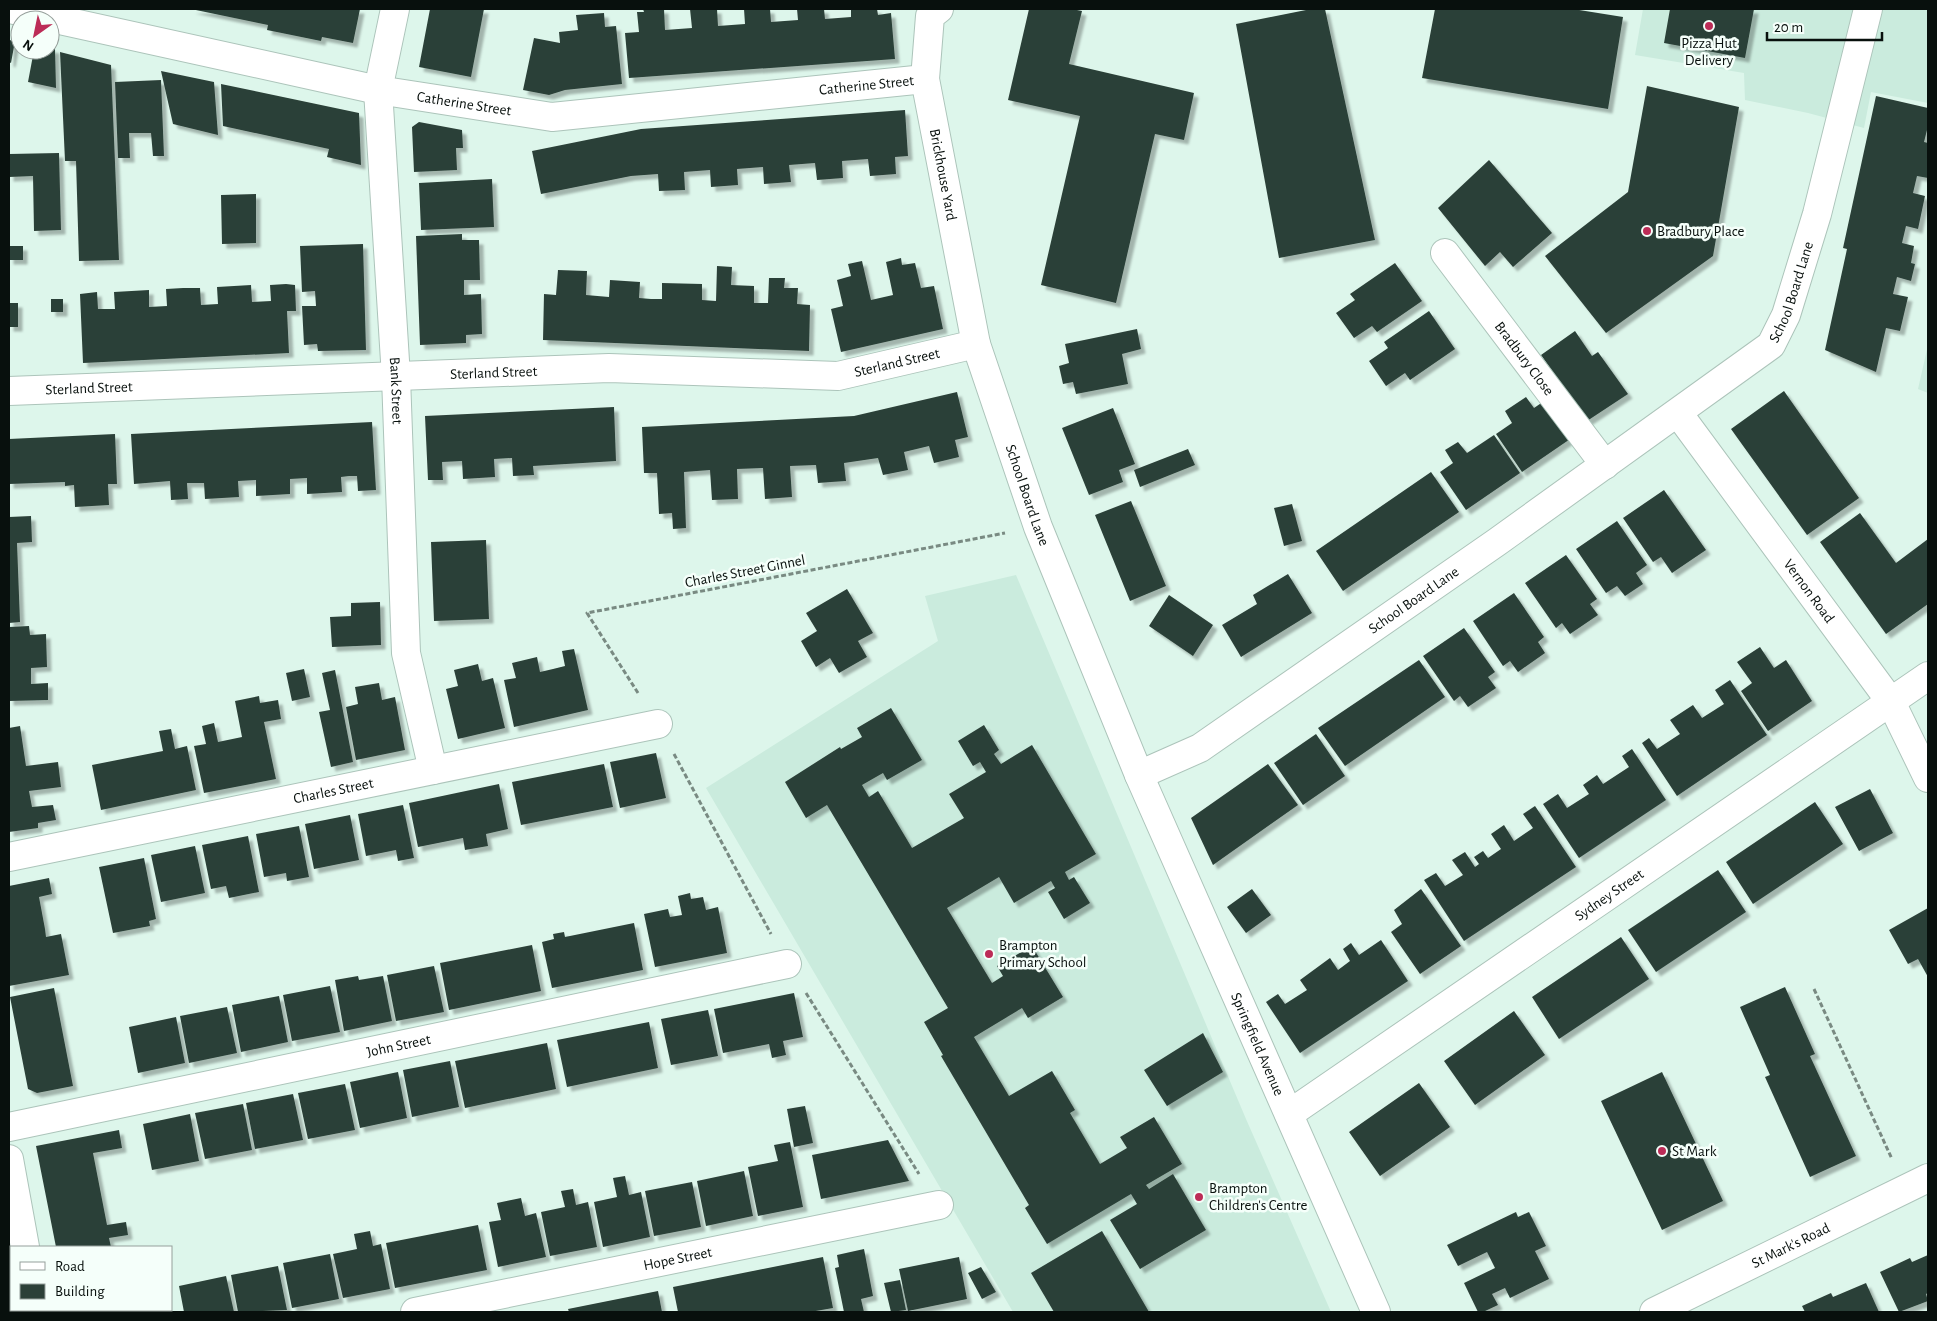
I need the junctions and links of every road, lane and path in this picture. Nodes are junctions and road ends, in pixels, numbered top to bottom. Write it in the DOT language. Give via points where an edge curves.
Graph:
graph roads {
  1 [pos="10,9"];
  2 [pos="395,9"];
  3 [pos="939,9"];
  4 [pos="1868,9"];
  5 [pos="925,79"];
  6 [pos="378,90"];
  7 [pos="1445,253"];
  8 [pos="976,344"];
  9 [pos="396,377"];
  10 [pos="9,391"];
  11 [pos="1678,413"];
  12 [pos="1605,465"];
  13 [pos="1038,527"];
  14 [pos="1928,676"];
  15 [pos="1891,702"];
  16 [pos="658,724"];
  17 [pos="433,770"];
  18 [pos="1139,776"];
  19 [pos="1928,778"];
  20 [pos="9,856"];
  21 [pos="788,964"];
  22 [pos="1814,989"];
  23 [pos="1289,1114"];
  24 [pos="9,1127"];
  25 [pos="9,1159"];
  26 [pos="1917,1184"];
  27 [pos="939,1204"];
  28 [pos="25,1246"];
  29 [pos="415,1312"];
  30 [pos="1376,1312"];
  31 [pos="1654,1312"];
  1 -- 6 [label="street, Catherine Street"];
  2 -- 6 [label="street, Bank Street"];
  3 -- 5 [label="street, Brickhouse Yard" via="930,16"];
  4 -- 11 [label="street, School Board Lane" via="1817,214 1786,315 1771,344"];
  5 -- 6 [label="street, Catherine Street" via="552,117"];
  5 -- 8 [label="street, Brickhouse Yard"];
  6 -- 9 [label="street, Bank Street"];
  7 -- 12 [label="street, Bradbury Close"];
  8 -- 9 [label="street, Sterland Street" via="838,376 609,368"];
  8 -- 13 [label="street, School Board Lane"];
  9 -- 10 [label="street, Sterland Street"];
  9 -- 17 [label="street, Bank Street" via="406,653"];
  11 -- 12 [label="street, School Board Lane"];
  11 -- 15 [label="street, Vernon Road"];
  12 -- 18 [label="street, School Board Lane" via="1200,748"];
  13 -- 16 [label="path, Charles Street Ginnel" via="587,613"];
  13 -- 18 [label="street, School Board Lane"];
  14 -- 15 [label="street, Sydney Street"];
  15 -- 19 [label="street, Vernon Road"];
  15 -- 23 [label="street, Sydney Street"];
  16 -- 17 [label="street, Charles Street"];
  17 -- 20 [label="street, Charles Street"];
  18 -- 23 [label="street, Springfield Avenue"];
  21 -- 24 [label="street, John Street"];
  22 -- 26 [label="path"];
  23 -- 30 [label="street, Springfield Avenue"];
  25 -- 28 [label="street"];
  26 -- 31 [label="street, St Mark's Road"];
  27 -- 29 [label="street, Hope Street"];
}
